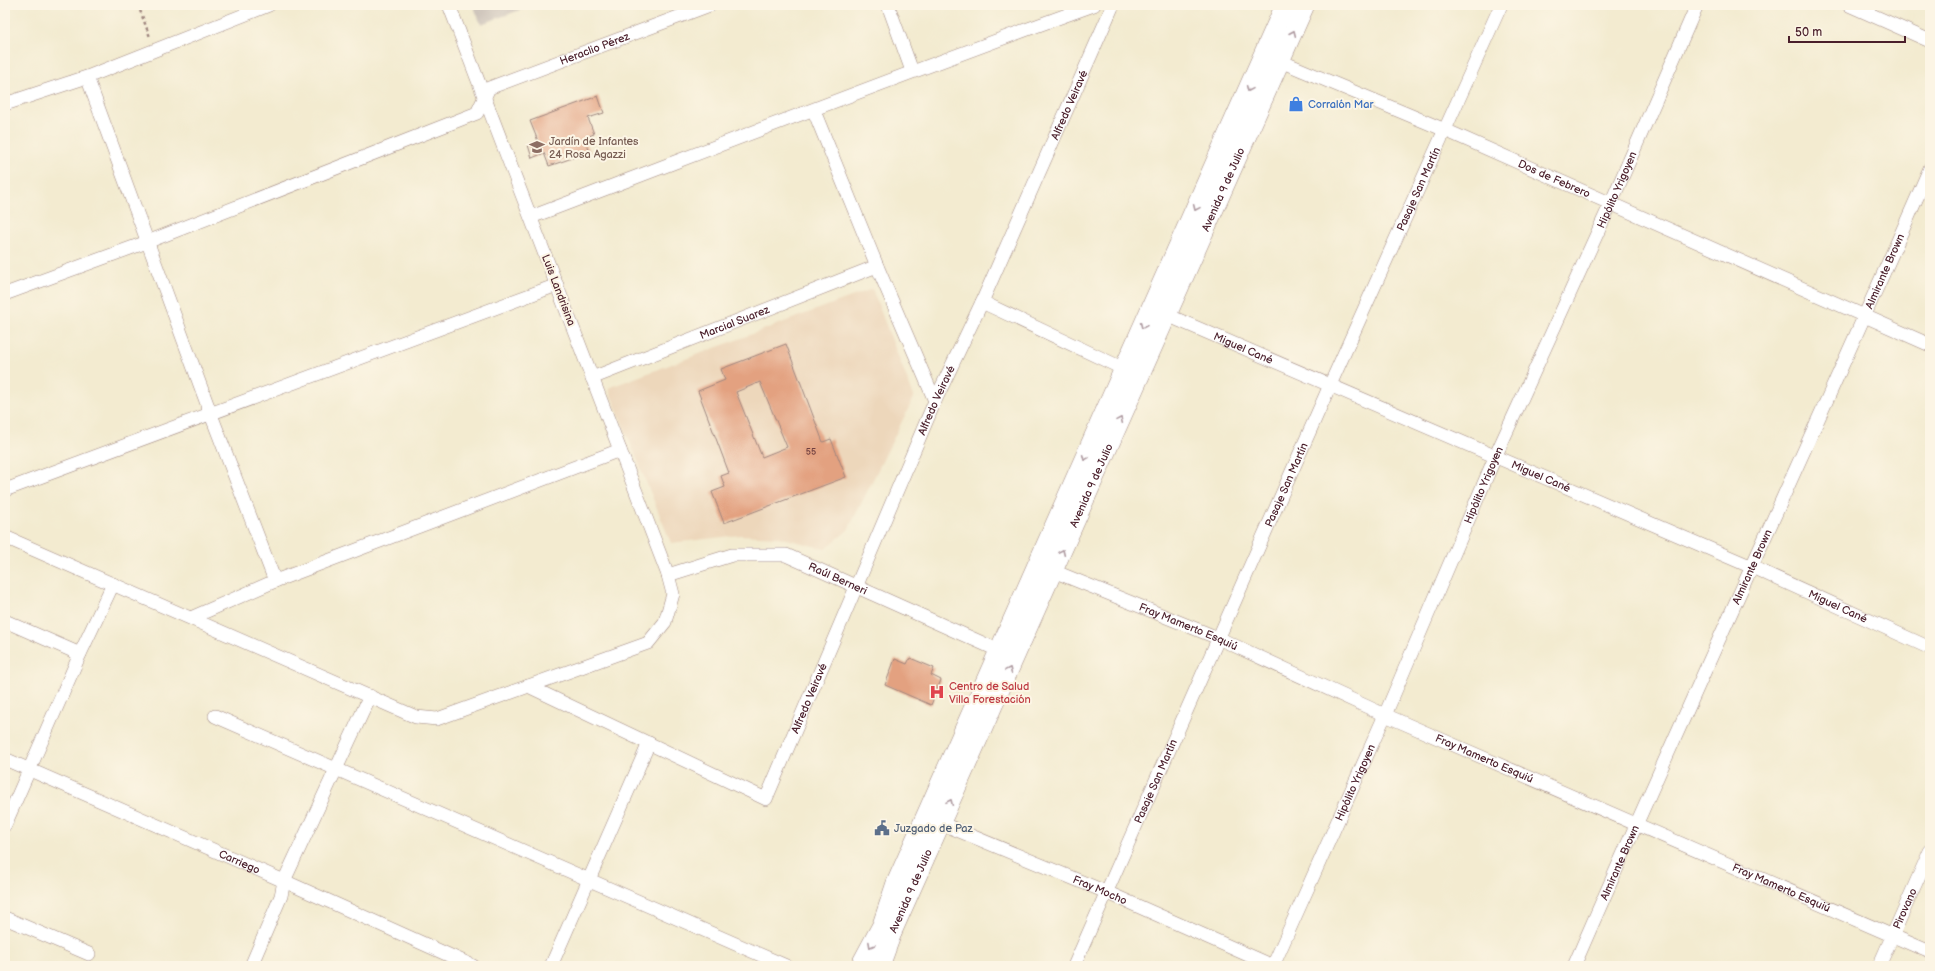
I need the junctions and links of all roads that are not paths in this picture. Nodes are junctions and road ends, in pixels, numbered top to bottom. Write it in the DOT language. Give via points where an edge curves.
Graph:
graph roads {
  1 [pos="269,5"];
  2 [pos="449,5"];
  3 [pos="710,5"];
  4 [pos="888,5"];
  5 [pos="1094,5"];
  6 [pos="1113,5"];
  7 [pos="1285,5"];
  8 [pos="1305,5"];
  9 [pos="1501,5"];
  10 [pos="1697,5"];
  11 [pos="1849,5"];
  12 [pos="1930,41"];
  13 [pos="1272,57"];
  14 [pos="912,71"];
  15 [pos="86,77"];
  16 [pos="485,98"];
  17 [pos="5,104"];
  18 [pos="814,111"];
  19 [pos="1445,130"];
  20 [pos="1930,168"];
  21 [pos="1611,203"];
  22 [pos="531,217"];
  23 [pos="147,242"];
  24 [pos="877,266"];
  25 [pos="557,285"];
  26 [pos="5,294"];
  27 [pos="982,302"];
  28 [pos="1159,311"];
  29 [pos="1865,316"];
  30 [pos="1930,345"];
  31 [pos="1124,369"];
  32 [pos="592,378"];
  33 [pos="1330,385"];
  34 [pos="935,401"];
  35 [pos="210,412"];
  36 [pos="620,450"];
  37 [pos="1496,455"];
  38 [pos="5,490"];
  39 [pos="5,537"];
  40 [pos="1752,567"];
  41 [pos="1046,568"];
  42 [pos="668,575"];
  43 [pos="275,581"];
  44 [pos="113,584"];
  45 [pos="858,586"];
  46 [pos="191,618"];
  47 [pos="5,621"];
  48 [pos="1218,638"];
  49 [pos="1930,648"];
  50 [pos="1000,650"];
  51 [pos="80,654"];
  52 [pos="528,686"];
  53 [pos="370,696"];
  54 [pos="1385,715"];
  55 [pos="215,716"];
  56 [pos="649,744"];
  57 [pos="5,759"];
  58 [pos="335,769"];
  59 [pos="29,770"];
  60 [pos="933,820"];
  61 [pos="1636,824"];
  62 [pos="5,825"];
  63 [pos="1930,851"];
  64 [pos="588,880"];
  65 [pos="284,881"];
  66 [pos="1106,892"];
  67 [pos="5,918"];
  68 [pos="1893,936"];
  69 [pos="1930,952"];
  70 [pos="89,954"];
  71 [pos="250,966"];
  72 [pos="473,966"];
  73 [pos="550,966"];
  74 [pos="786,966"];
  75 [pos="860,966"];
  76 [pos="880,966"];
  77 [pos="1074,966"];
  78 [pos="1273,966"];
  79 [pos="1574,966"];
  80 [pos="1879,966"];
  1 -- 15 [label="street"];
  2 -- 16 [label="street, Luis Landrisina"];
  3 -- 16 [label="street, Heraclio Pérez" via="489,88"];
  4 -- 14 [label="street"];
  5 -- 14 [label="street"];
  6 -- 27 [label="street, Alfredo Veiravé"];
  7 -- 13 [label="main road, Avenida 9 de Julio"];
  13 -- 8 [label="main road, Avenida 9 de Julio, one-way"];
  9 -- 19 [label="street, Pasaje San Martín"];
  10 -- 21 [label="street, Hipólito Yrigoyen"];
  11 -- 12 [label="street"];
  13 -- 19 [label="street, Dos de Febrero"];
  13 -- 28 [label="main road, Avenida 9 de Julio"];
  14 -- 18 [label="street"];
  15 -- 17 [label="street"];
  15 -- 23 [label="street"];
  16 -- 22 [label="street, Luis Landrisina"];
  16 -- 23 [label="street, Heraclio Pérez" via="477,113"];
  18 -- 22 [label="street"];
  18 -- 24 [label="street"];
  19 -- 21 [label="street, Dos de Febrero"];
  19 -- 33 [label="street, Pasaje San Martín"];
  20 -- 29 [label="street, Almirante Brown"];
  21 -- 29 [label="street, Dos de Febrero"];
  21 -- 37 [label="street, Hipólito Yrigoyen"];
  22 -- 25 [label="street, Luis Landrisina"];
  23 -- 26 [label="street, Heraclio Pérez"];
  23 -- 35 [label="street"];
  24 -- 32 [label="street, Marcial Suarez"];
  24 -- 34 [label="street"];
  25 -- 32 [label="street, Luis Landrisina"];
  25 -- 35 [label="street"];
  27 -- 31 [label="street"];
  27 -- 34 [label="street, Alfredo Veiravé"];
  28 -- 31 [label="main road, Avenida 9 de Julio, one-way"];
  28 -- 33 [label="street, Miguel Cané"];
  41 -- 28 [label="main road, Avenida 9 de Julio, one-way"];
  29 -- 30 [label="street, Dos de Febrero"];
  29 -- 40 [label="street, Almirante Brown"];
  31 -- 41 [label="main road, Avenida 9 de Julio, one-way"];
  32 -- 36 [label="street, Luis Landrisina"];
  33 -- 37 [label="street, Miguel Cané"];
  33 -- 48 [label="street, Pasaje San Martín"];
  34 -- 45 [label="street, Alfredo Veiravé"];
  35 -- 38 [label="street"];
  35 -- 43 [label="street"];
  36 -- 42 [label="street, Luis Landrisina"];
  36 -- 43 [label="street"];
  37 -- 40 [label="street, Miguel Cané"];
  37 -- 54 [label="street, Hipólito Yrigoyen"];
  39 -- 44 [label="street, Luis Landrisina"];
  40 -- 49 [label="street, Miguel Cané"];
  40 -- 61 [label="street, Almirante Brown"];
  41 -- 48 [label="street, Fray Mamerto Esquiú"];
  41 -- 50 [label="main road, Avenida 9 de Julio"];
  60 -- 41 [label="main road, Avenida 9 de Julio, one-way"];
  42 -- 45 [label="street, Raúl Berneri" via="732,555 786,555"];
  42 -- 52 [label="street, Luis Landrisina" via="673,594 665,622 648,643"];
  43 -- 46 [label="street"];
  44 -- 46 [label="street, Luis Landrisina"];
  44 -- 51 [label="street"];
  45 -- 50 [label="street, Raúl Berneri"];
  45 -- 56 [label="street, Alfredo Veiravé" via="766,798"];
  46 -- 53 [label="street, Luis Landrisina"];
  47 -- 51 [label="street"];
  48 -- 54 [label="street, Fray Mamerto Esquiú"];
  48 -- 66 [label="street, Pasaje San Martín"];
  50 -- 60 [label="main road, Avenida 9 de Julio"];
  51 -- 59 [label="street"];
  52 -- 53 [label="street, Luis Landrisina" via="437,719 416,717"];
  52 -- 56 [label="street"];
  53 -- 58 [label="street"];
  54 -- 61 [label="street, Fray Mamerto Esquiú"];
  54 -- 78 [label="street, Hipólito Yrigoyen"];
  55 -- 58 [label="street"];
  56 -- 64 [label="street"];
  57 -- 59 [label="street, Carriego"];
  58 -- 64 [label="street"];
  58 -- 65 [label="street"];
  59 -- 62 [label="street"];
  59 -- 65 [label="street, Carriego"];
  60 -- 66 [label="street, Fray Mocho"];
  60 -- 75 [label="main road, Avenida 9 de Julio, one-way" via="896,883 882,926"];
  60 -- 76 [label="main road, Avenida 9 de Julio"];
  61 -- 68 [label="street, Fray Mamerto Esquiú"];
  61 -- 79 [label="street, Almirante Brown"];
  63 -- 68 [label="street, Pirovano"];
  64 -- 73 [label="street"];
  64 -- 74 [label="street"];
  65 -- 71 [label="street" via="281,896"];
  65 -- 72 [label="street, Carriego"];
  66 -- 77 [label="street, Pasaje San Martín"];
  66 -- 78 [label="street, Fray Mocho"];
  67 -- 70 [label="street"];
  68 -- 69 [label="street, Fray Mamerto Esquiú"];
  68 -- 80 [label="street, Pirovano"];
}
